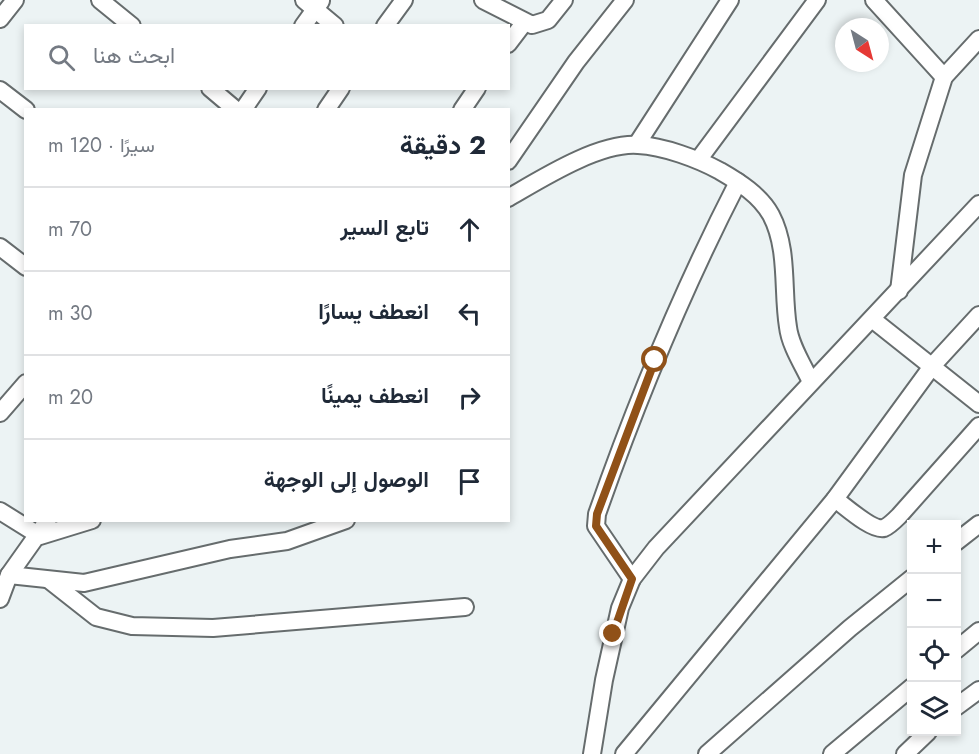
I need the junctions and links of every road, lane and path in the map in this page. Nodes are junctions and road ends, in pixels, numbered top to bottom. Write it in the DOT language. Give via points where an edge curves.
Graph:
graph roads {
  1 [pos="100,0"];
  2 [pos="404,0"];
  3 [pos="483,0"];
  4 [pos="564,0"];
  5 [pos="625,0"];
  6 [pos="730,0"];
  7 [pos="817,0"];
  8 [pos="874,0"];
  9 [pos="313,3"];
  10 [pos="524,23"];
  11 [pos="130,24"];
  12 [pos="304,24"];
  13 [pos="333,24"];
  14 [pos="386,24"];
  15 [pos="979,39"];
  16 [pos="510,42"];
  17 [pos="944,77"];
  18 [pos="0,90"];
  19 [pos="212,90"];
  20 [pos="257,90"];
  21 [pos="339,90"];
  22 [pos="476,90"];
  23 [pos="24,108"];
  24 [pos="234,108"];
  25 [pos="244,108"];
  26 [pos="327,108"];
  27 [pos="463,108"];
  28 [pos="637,144"];
  29 [pos="510,158"];
  30 [pos="699,159"];
  31 [pos="738,182"];
  32 [pos="510,197"];
  33 [pos="979,204"];
  34 [pos="0,247"];
  35 [pos="24,265"];
  36 [pos="899,291"];
  37 [pos="979,315"];
  38 [pos="872,319"];
  39 [pos="933,365"];
  40 [pos="811,382"];
  41 [pos="24,385"];
  42 [pos="979,404"];
  43 [pos="1,410"];
  44 [pos="976,437"];
  45 [pos="835,499"];
  46 [pos="2,514"];
  47 [pos="47,522"];
  48 [pos="86,522"];
  49 [pos="342,522"];
  50 [pos="979,524"];
  51 [pos="40,536"];
  52 [pos="961,539"];
  53 [pos="9,575"];
  54 [pos="632,579"];
  55 [pos="49,580"];
  56 [pos="907,582"];
  57 [pos="0,599"];
  58 [pos="465,607"];
  59 [pos="979,631"];
  60 [pos="961,647"];
  61 [pos="979,690"];
  62 [pos="907,691"];
  63 [pos="961,704"];
  64 [pos="924,736"];
  65 [pos="592,754"];
  66 [pos="624,754"];
  67 [pos="706,754"];
  68 [pos="832,754"];
  69 [pos="905,754"];
  1 -- 11 [label="street"];
  2 -- 14 [label="street"];
  3 -- 10 [label="street"];
  4 -- 10 [label="street" via="548,20"];
  5 -- 29 [label="street" via="576,62"];
  6 -- 28 [label="street"];
  7 -- 30 [label="street"];
  8 -- 17 [label="street"];
  9 -- 12 [label="street"];
  9 -- 13 [label="street"];
  10 -- 16 [label="street"];
  15 -- 17 [label="street"];
  17 -- 36 [label="street" via="913,175"];
  18 -- 23 [label="street"];
  19 -- 24 [label="street"];
  20 -- 25 [label="street"];
  21 -- 26 [label="street"];
  22 -- 27 [label="street"];
  28 -- 30 [label="street"];
  28 -- 32 [label="street" via="605,150 568,164"];
  30 -- 31 [label="street"];
  31 -- 40 [label="street" via="771,216 782,249 788,330"];
  31 -- 54 [label="street" via="699,258 655,360 597,514 596,526"];
  33 -- 36 [label="street"];
  34 -- 35 [label="street"];
  36 -- 38 [label="street"];
  37 -- 39 [label="street"];
  38 -- 39 [label="street"];
  38 -- 40 [label="street"];
  39 -- 42 [label="street"];
  39 -- 45 [label="street"];
  40 -- 54 [label="street" via="656,548"];
  41 -- 43 [label="street"];
  44 -- 45 [label="street" via="885,528 867,523"];
  45 -- 66 [label="street"];
  46 -- 51 [label="street"];
  47 -- 51 [label="street"];
  48 -- 51 [label="street"];
  49 -- 55 [label="street" via="287,541 230,549 84,583"];
  50 -- 52 [label="street"];
  51 -- 53 [label="street"];
  53 -- 55 [label="street"];
  53 -- 57 [label="street"];
  54 -- 65 [label="street" via="613,634"];
  55 -- 58 [label="street" via="96,617 132,627 213,628"];
  56 -- 67 [label="street"];
  59 -- 60 [label="street"];
  61 -- 63 [label="street"];
  62 -- 68 [label="street"];
  64 -- 69 [label="street"];
}
